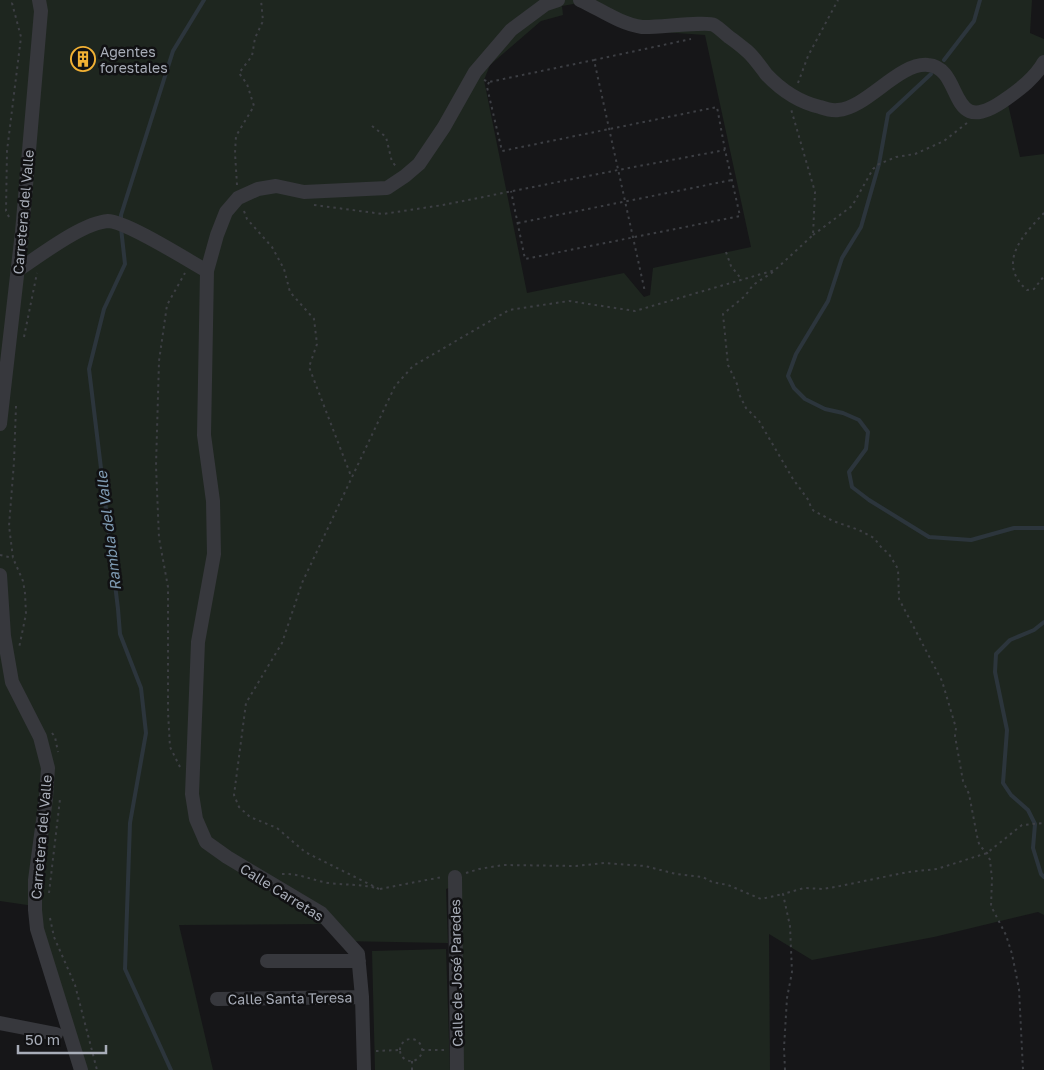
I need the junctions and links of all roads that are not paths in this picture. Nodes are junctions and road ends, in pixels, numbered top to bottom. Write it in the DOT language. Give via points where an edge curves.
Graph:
graph roads {
  1 [pos="39,0"];
  2 [pos="580,0"];
  3 [pos="551,1"];
  4 [pos="1044,62"];
  5 [pos="18,270"];
  6 [pos="207,272"];
  7 [pos="0,424"];
  8 [pos="0,575"];
  9 [pos="455,877"];
  10 [pos="359,961"];
  11 [pos="267,962"];
  12 [pos="362,997"];
  13 [pos="217,999"];
  14 [pos="0,1023"];
  15 [pos="56,1034"];
  16 [pos="81,1070"];
  17 [pos="364,1070"];
  18 [pos="457,1070"];
  1 -- 5 [label="street, Carretera del Valle" via="41,11"];
  2 -- 4 [label="street" via="617,19 642,27 712,24 748,52 788,93 805,104 839,110 851,107 912,67 926,64 943,70 959,103 972,112 980,112 996,106 1016,92"];
  3 -- 6 [label="street, Calle Carretas" via="511,30 482,80 419,164 405,176 387,188 304,192 276,186 258,189 238,198 226,212"];
  5 -- 6 [label="street" via="88,226 110,221 128,227"];
  5 -- 7 [label="street, Carretera del Valle"];
  6 -- 10 [label="street, Calle Carretas" via="204,435 213,501 214,554 198,642 192,794 196,819 206,842 321,912 358,954"];
  8 -- 16 [label="street, Carretera del Valle" via="4,636 12,682 40,737 48,768 35,880 37,929"];
  9 -- 18 [label="street, Calle de José Paredes"];
  10 -- 11 [label="street"];
  10 -- 12 [label="street, Calle Carretas"];
  12 -- 13 [label="street, Calle Santa Teresa"];
  12 -- 17 [label="street, Calle Carretas"];
  14 -- 15 [label="street"];
}
